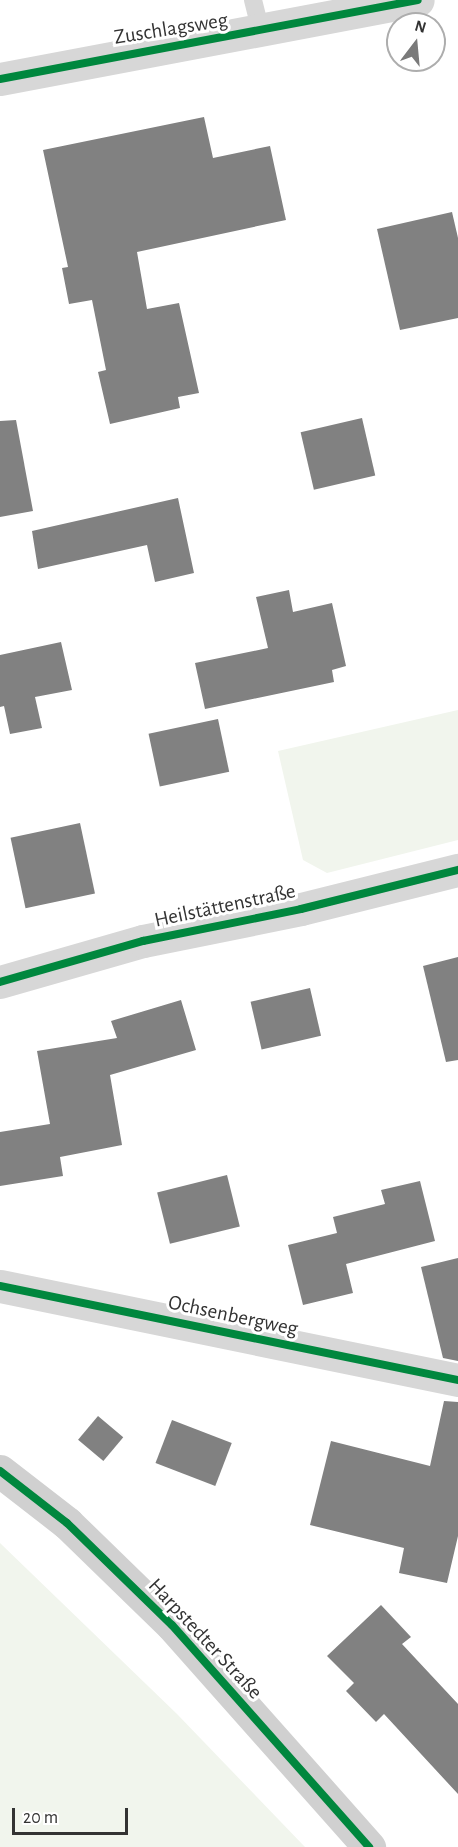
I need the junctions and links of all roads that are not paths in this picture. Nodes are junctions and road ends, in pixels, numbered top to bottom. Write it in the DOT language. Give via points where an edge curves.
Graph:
graph roads {
  1 [pos="253,0"];
  2 [pos="418,0"];
  3 [pos="261,32"];
  4 [pos="0,79"];
  5 [pos="458,870"];
  6 [pos="0,982"];
  7 [pos="0,1286"];
  8 [pos="458,1380"];
  9 [pos="0,1471"];
  10 [pos="369,1847"];
  1 -- 3 [label="lane"];
  2 -- 3 [label="street, Zuschlagsweg"];
  3 -- 4 [label="street, Zuschlagsweg"];
  5 -- 6 [label="street, Heilstättenstraße" via="302,909 143,941"];
  7 -- 8 [label="street, Ochsenbergweg"];
  9 -- 10 [label="main road, Harpstedter Straße" via="67,1523 172,1625"];
}
